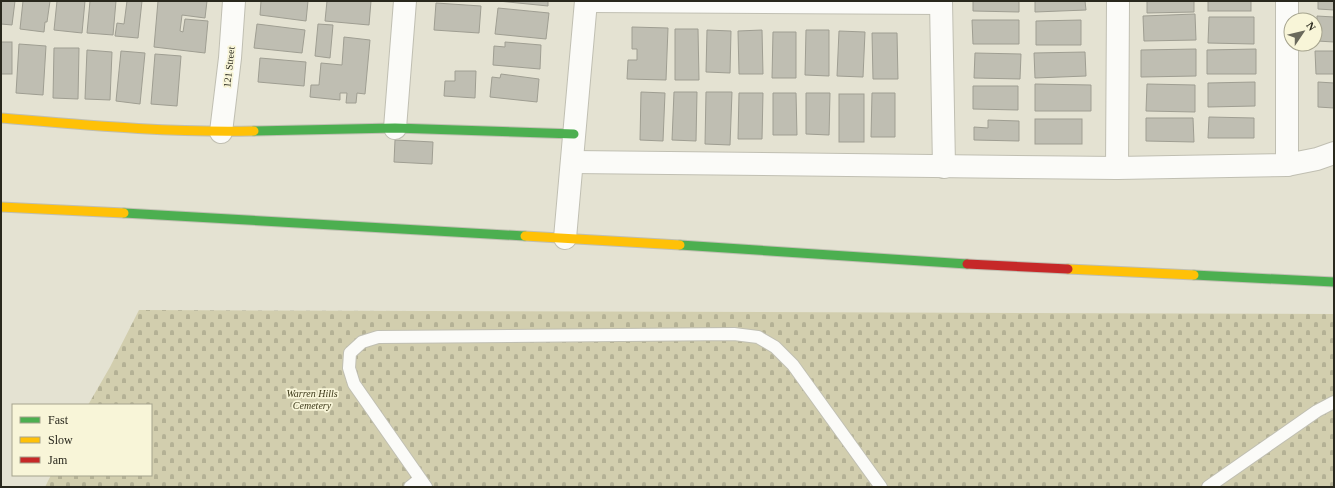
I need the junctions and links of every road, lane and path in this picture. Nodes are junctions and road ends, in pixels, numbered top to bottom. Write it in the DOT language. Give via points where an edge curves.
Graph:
graph roads {
  1 [pos="234,1"];
  2 [pos="405,1"];
  3 [pos="586,1"];
  4 [pos="592,1"];
  5 [pos="1118,1"];
  6 [pos="1287,1"];
  7 [pos="941,2"];
  8 [pos="1,118"];
  9 [pos="395,128"];
  10 [pos="221,132"];
  11 [pos="574,134"];
  12 [pos="1334,153"];
  13 [pos="573,162"];
  14 [pos="1287,165"];
  15 [pos="944,167"];
  16 [pos="1117,168"];
  17 [pos="1,207"];
  18 [pos="565,238"];
  19 [pos="1334,282"];
  20 [pos="1334,402"];
  21 [pos="423,483"];
  22 [pos="410,487"];
  23 [pos="881,487"];
  24 [pos="1208,487"];
  1 -- 10 [label="street, 121 Street"];
  2 -- 9 [label="street"];
  3 -- 11 [label="street"];
  4 -- 7 [label="street"];
  5 -- 16 [label="street"];
  6 -- 14 [label="street"];
  7 -- 15 [label="street"];
  8 -- 10 [label="street"];
  9 -- 10 [label="street"];
  9 -- 11 [label="street"];
  11 -- 13 [label="street"];
  12 -- 14 [label="street"];
  13 -- 15 [label="street"];
  13 -- 18 [label="street"];
  14 -- 16 [label="street"];
  15 -- 16 [label="street"];
  17 -- 18 [label="street"];
  18 -- 19 [label="street" via="985,265"];
  20 -- 24 [label="lane" via="1317,411"];
  21 -- 22 [label="lane"];
  21 -- 23 [label="lane" via="354,384 349,368 350,353 362,342 378,337 734,334 758,337 775,347 793,365"];
}
